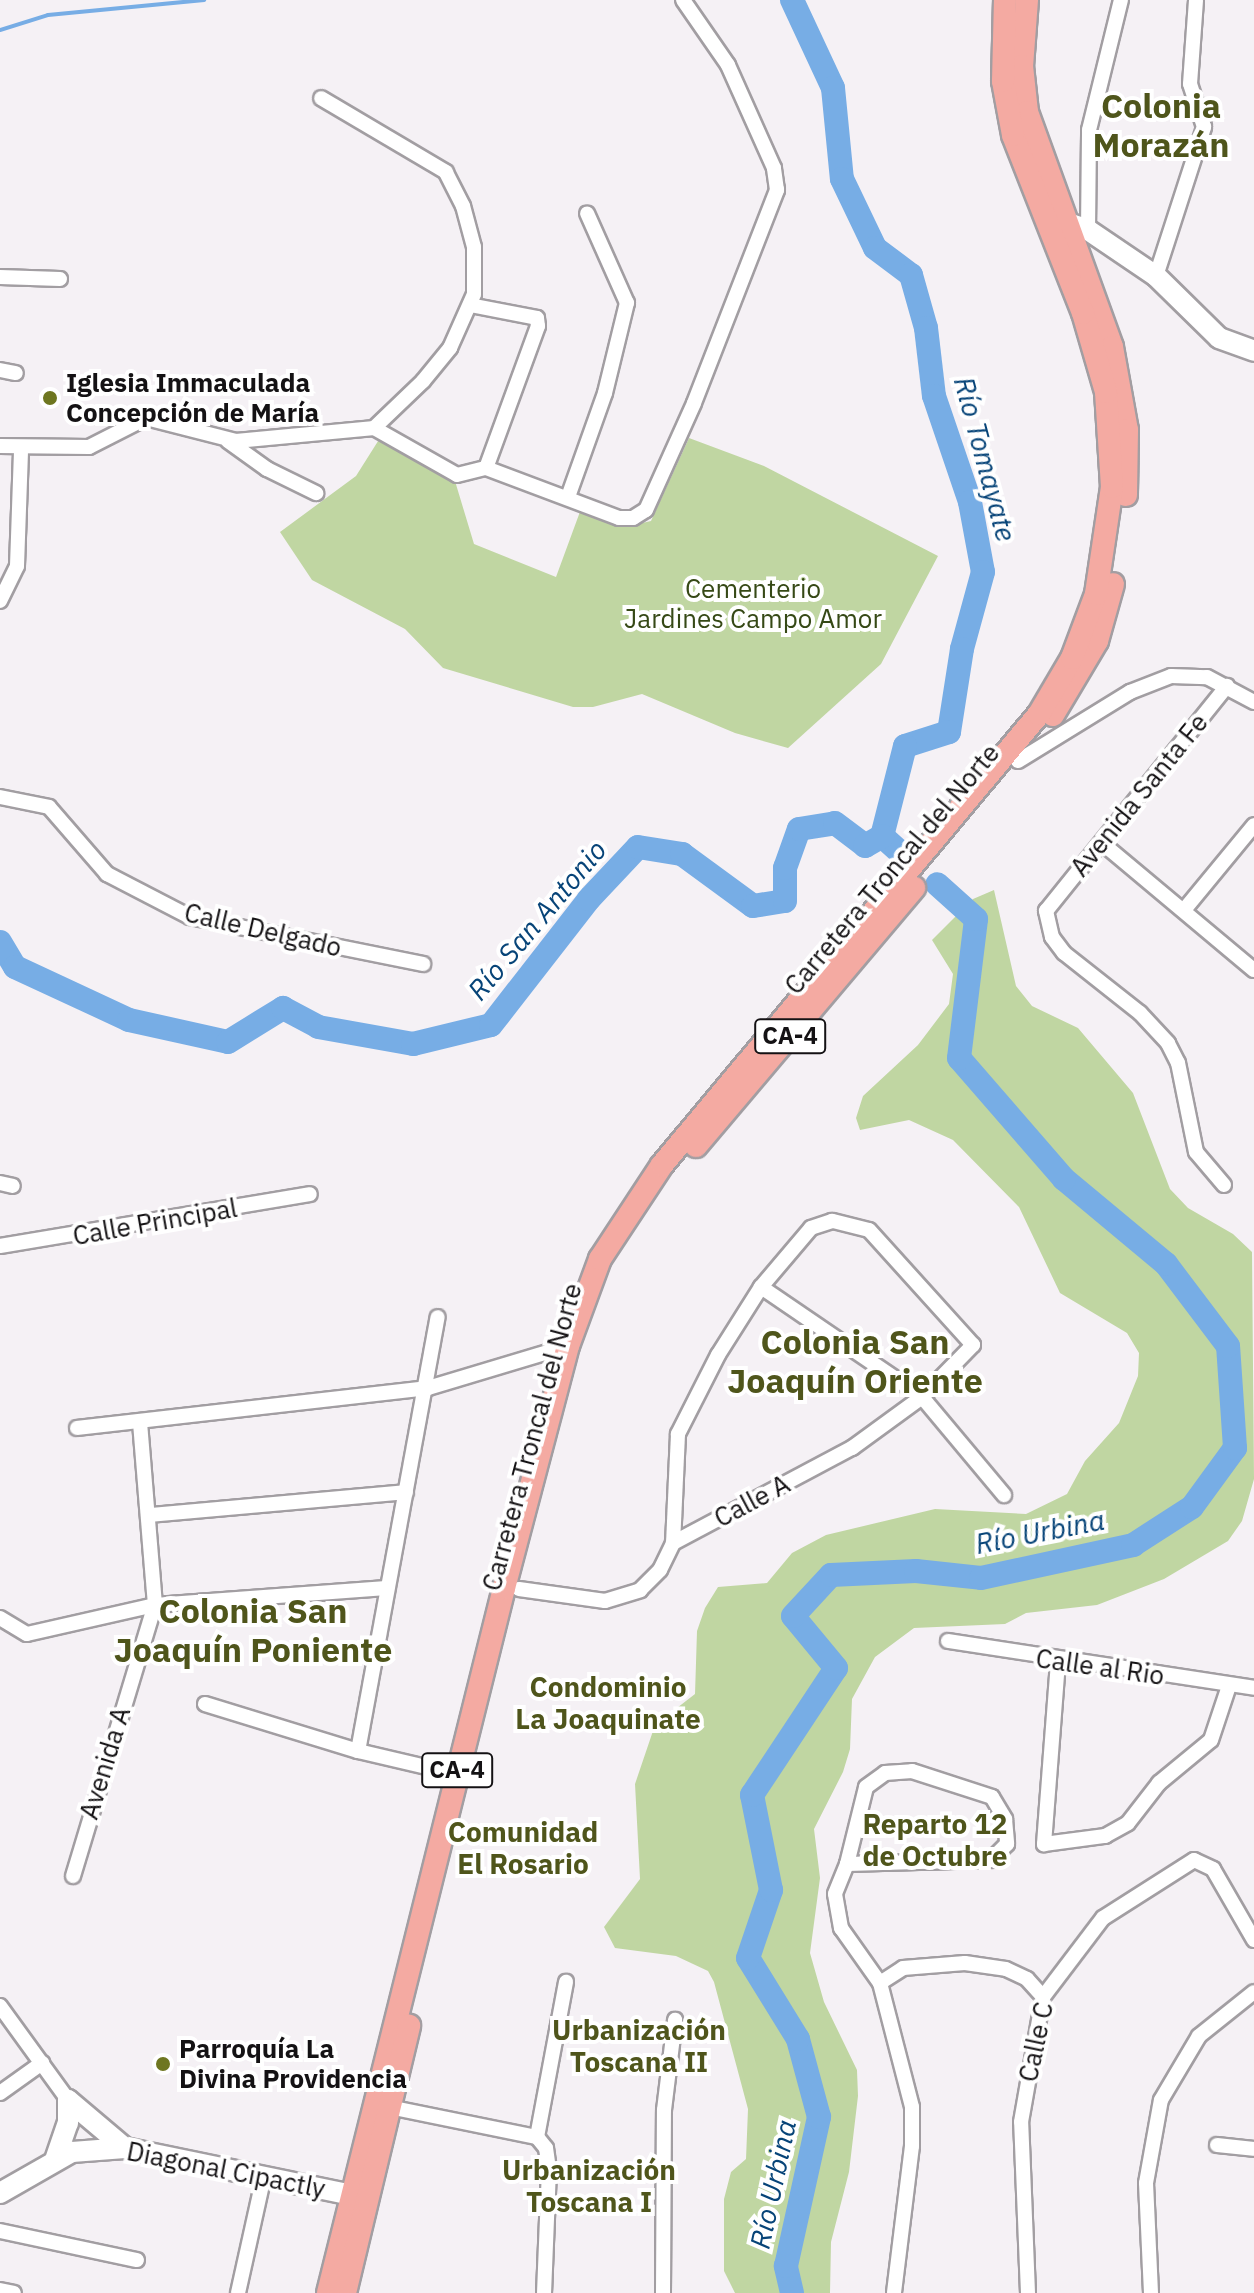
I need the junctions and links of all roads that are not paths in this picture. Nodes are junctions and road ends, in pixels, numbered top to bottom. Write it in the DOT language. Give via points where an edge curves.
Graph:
graph roads {
  1 [pos="683,0"];
  2 [pos="1005,0"];
  3 [pos="1027,0"];
  4 [pos="1121,0"];
  5 [pos="1196,0"];
  6 [pos="321,98"];
  7 [pos="587,213"];
  8 [pos="1065,222"];
  9 [pos="1088,230"];
  10 [pos="1156,276"];
  11 [pos="0,277"];
  12 [pos="60,279"];
  13 [pos="470,305"];
  14 [pos="1254,351"];
  15 [pos="0,370"];
  16 [pos="16,373"];
  17 [pos="374,428"];
  18 [pos="228,441"];
  19 [pos="0,446"];
  20 [pos="21,449"];
  21 [pos="486,468"];
  22 [pos="316,493"];
  23 [pos="568,497"];
  24 [pos="0,601"];
  25 [pos="1227,686"];
  26 [pos="1254,702"];
  27 [pos="1018,761"];
  28 [pos="0,797"];
  29 [pos="1254,825"];
  30 [pos="1102,843"];
  31 [pos="1184,910"];
  32 [pos="423,964"];
  33 [pos="1251,971"];
  34 [pos="1224,1185"];
  35 [pos="310,1194"];
  36 [pos="0,1246"];
  37 [pos="761,1287"];
  38 [pos="438,1317"];
  39 [pos="568,1346"];
  40 [pos="428,1388"];
  41 [pos="922,1397"];
  42 [pos="140,1424"];
  43 [pos="77,1428"];
  44 [pos="406,1492"];
  45 [pos="1004,1495"];
  46 [pos="150,1515"];
  47 [pos="673,1543"];
  48 [pos="386,1588"];
  49 [pos="519,1589"];
  50 [pos="155,1605"];
  51 [pos="0,1618"];
  52 [pos="948,1641"];
  53 [pos="1058,1662"];
  54 [pos="1229,1686"];
  55 [pos="1254,1688"];
  56 [pos="205,1704"];
  57 [pos="358,1751"];
  58 [pos="463,1776"];
  59 [pos="847,1864"];
  60 [pos="73,1876"];
  61 [pos="1254,1940"];
  62 [pos="566,1982"];
  63 [pos="880,1983"];
  64 [pos="1254,1992"];
  65 [pos="1043,1997"];
  66 [pos="0,2006"];
  67 [pos="675,2020"];
  68 [pos="5,2022"];
  69 [pos="42,2063"];
  70 [pos="0,2093"];
  71 [pos="68,2100"];
  72 [pos="389,2107"];
  73 [pos="537,2137"];
  74 [pos="1217,2145"];
  75 [pos="125,2148"];
  76 [pos="1254,2149"];
  77 [pos="55,2160"];
  78 [pos="264,2176"];
  79 [pos="0,2193"];
  80 [pos="359,2197"];
  81 [pos="0,2231"];
  82 [pos="137,2260"];
  83 [pos="0,2290"];
  84 [pos="14,2293"];
  85 [pos="238,2293"];
  86 [pos="328,2293"];
  87 [pos="345,2293"];
  88 [pos="544,2293"];
  89 [pos="663,2293"];
  90 [pos="894,2293"];
  91 [pos="1028,2293"];
  92 [pos="1151,2293"];
  1 -- 23 [label="street" via="728,65 774,168 777,190 646,510 619,518"];
  2 -- 39 [label="main road, Carretera Troncal del Norte / CA-4" via="1003,81 1013,135 1092,338 1109,414 1110,515 1089,616 1039,714 636,1201 600,1259"];
  3 -- 8 [label="main road, Carretera Troncal del Norte / CA-4" via="1022,66 1027,112"];
  4 -- 9 [label="street" via="1089,130"];
  5 -- 10 [label="street" via="1190,84 1204,127"];
  6 -- 13 [label="street" via="446,172 463,206 474,247"];
  7 -- 23 [label="street" via="627,303 617,356"];
  8 -- 9 [label="street"];
  8 -- 27 [label="main road, Carretera Troncal del Norte / CA-4" via="1104,320 1119,377 1129,449 1126,507 1112,593 1097,641 1072,690"];
  9 -- 10 [label="street"];
  10 -- 14 [label="street" via="1195,321 1219,338"];
  11 -- 12 [label="street"];
  13 -- 17 [label="street" via="450,348"];
  13 -- 21 [label="street" via="537,318 538,326"];
  15 -- 16 [label="street"];
  17 -- 18 [label="street"];
  17 -- 21 [label="street" via="457,475"];
  18 -- 20 [label="street" via="146,418 89,447"];
  18 -- 22 [label="street" via="257,464"];
  19 -- 20 [label="street"];
  20 -- 24 [label="street" via="17,566"];
  21 -- 23 [label="street"];
  25 -- 26 [label="street"];
  25 -- 27 [label="street" via="1201,675 1163,679 1130,692"];
  25 -- 30 [label="street, Avenida Santa Fe"];
  27 -- 49 [label="main road, Carretera Troncal del Norte / CA-4" via="640,1214 603,1283"];
  28 -- 32 [label="street, Calle Delgado" via="49,807 107,874 190,917"];
  29 -- 31 [label="street"];
  30 -- 31 [label="street"];
  30 -- 34 [label="street, Avenida Santa Fe" via="1050,903 1050,929 1064,953 1140,1013 1168,1043 1178,1063 1196,1152"];
  31 -- 33 [label="street"];
  35 -- 36 [label="street, Calle Principal"];
  37 -- 41 [label="street"];
  37 -- 41 [label="street, Calle A" via="811,1228 845,1222 877,1236 973,1345"];
  37 -- 47 [label="street" via="682,1423 674,1455"];
  38 -- 40 [label="street"];
  39 -- 40 [label="street"];
  39 -- 58 [label="main road, Carretera Troncal del Norte / CA-4"];
  40 -- 42 [label="street"];
  40 -- 44 [label="street"];
  41 -- 45 [label="street"];
  41 -- 47 [label="street, Calle A" via="852,1448"];
  42 -- 43 [label="street"];
  42 -- 46 [label="street"];
  44 -- 46 [label="street"];
  44 -- 48 [label="street"];
  46 -- 50 [label="street"];
  47 -- 49 [label="street" via="653,1578 624,1597 581,1600"];
  48 -- 50 [label="street"];
  48 -- 57 [label="street"];
  49 -- 58 [label="main road, Carretera Troncal del Norte / CA-4"];
  50 -- 51 [label="street" via="27,1634"];
  50 -- 60 [label="street, Avenida A"];
  52 -- 53 [label="street, Calle al Rio"];
  53 -- 54 [label="street, Calle al Rio"];
  53 -- 54 [label="street" via="1044,1844 1105,1836 1128,1823 1159,1783 1211,1740"];
  54 -- 55 [label="street, Calle al Rio"];
  56 -- 57 [label="street"];
  57 -- 58 [label="street"];
  58 -- 72 [label="main road, Carretera Troncal del Norte / CA-4"];
  58 -- 80 [label="main road, Carretera Troncal del Norte / CA-4"];
  59 -- 59 [label="street" via="866,1787 885,1773 912,1771 992,1797 1005,1819 1007,1844 991,1860"];
  59 -- 63 [label="street" via="838,1881 835,1909"];
  61 -- 65 [label="street, Calle C" via="1213,1869 1194,1860 1103,1918"];
  62 -- 73 [label="street"];
  63 -- 65 [label="street" via="903,1968 965,1963 1006,1969 1027,1979"];
  63 -- 90 [label="street" via="908,2088 913,2129"];
  64 -- 92 [label="street" via="1199,2036 1161,2100 1146,2183"];
  65 -- 91 [label="street, Calle C" via="1021,2122"];
  66 -- 68 [label="street"];
  67 -- 89 [label="street" via="664,2110"];
  68 -- 69 [label="street"];
  69 -- 70 [label="street"];
  69 -- 71 [label="street"];
  71 -- 75 [label="street"];
  71 -- 77 [label="street" via="68,2123"];
  72 -- 73 [label="street"];
  72 -- 80 [label="main road, Carretera Troncal del Norte / CA-4"];
  73 -- 88 [label="street" via="546,2148 549,2169"];
  74 -- 76 [label="street"];
  75 -- 77 [label="street, Diagonal Cipactly" via="89,2149"];
  75 -- 78 [label="street, Diagonal Cipactly"];
  77 -- 79 [label="street, Diagonal Cipactly"];
  78 -- 80 [label="street, Diagonal Cipactly"];
  78 -- 85 [label="street"];
  80 -- 86 [label="main road, CA-4"];
  80 -- 87 [label="main road, CA-4"];
  81 -- 82 [label="street"];
  83 -- 84 [label="street"];
}
